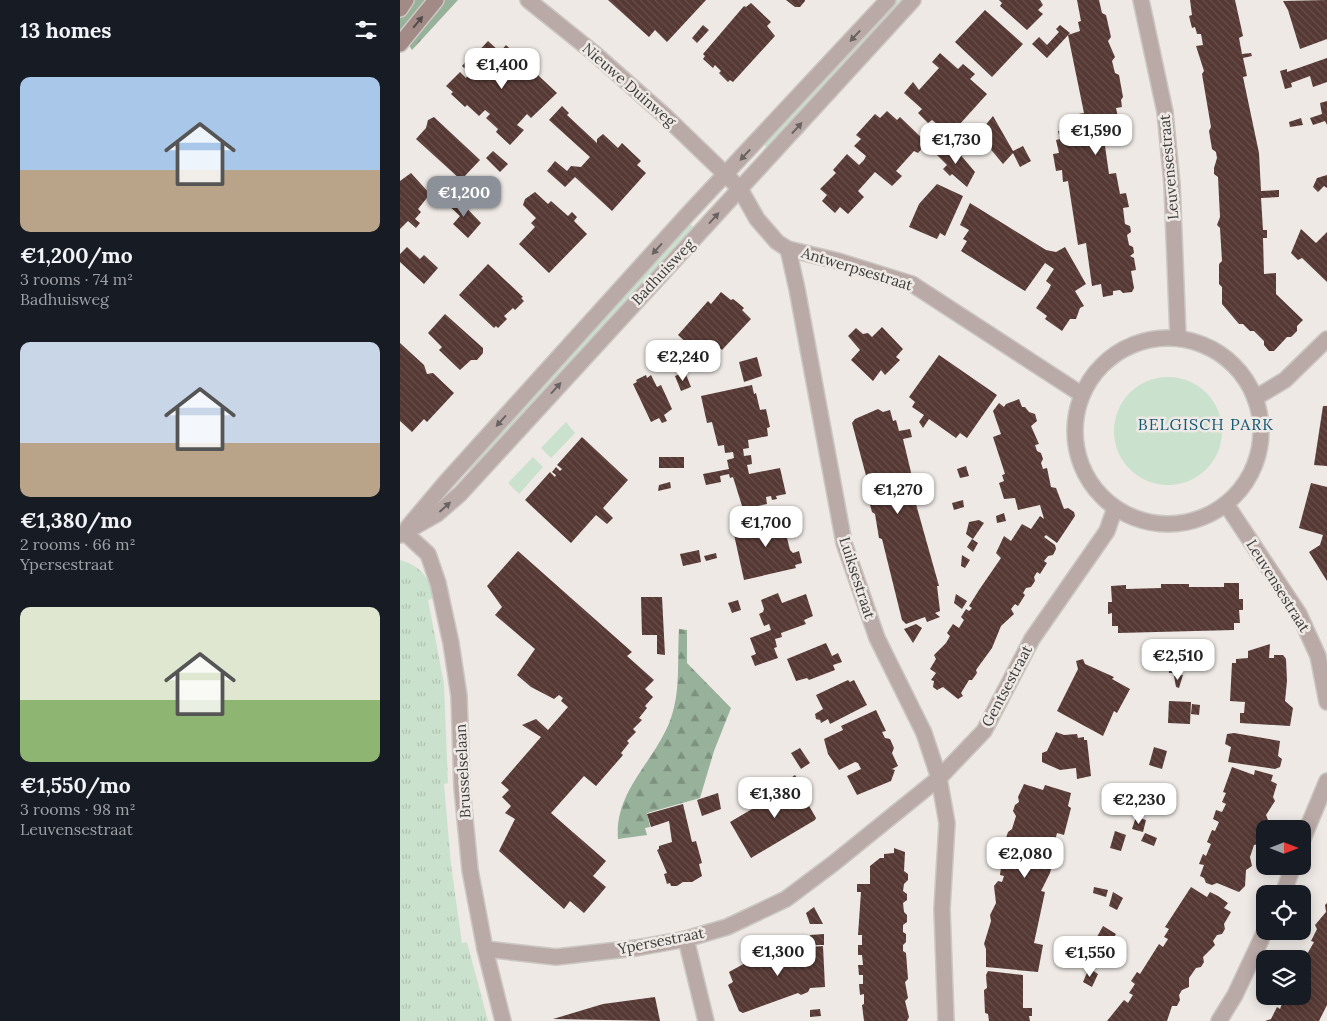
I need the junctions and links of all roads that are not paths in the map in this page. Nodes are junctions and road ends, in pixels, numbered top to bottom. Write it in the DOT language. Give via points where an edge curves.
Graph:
graph roads {
  1 [pos="406,0"];
  2 [pos="436,0"];
  3 [pos="528,0"];
  4 [pos="888,0"];
  5 [pos="913,0"];
  6 [pos="1141,0"];
  7 [pos="400,9"];
  8 [pos="400,44"];
  9 [pos="726,175"];
  10 [pos="740,189"];
  11 [pos="788,249"];
  12 [pos="1178,337"];
  13 [pos="1327,339"];
  14 [pos="1082,394"];
  15 [pos="1255,398"];
  16 [pos="1226,504"];
  17 [pos="1115,508"];
  18 [pos="402,534"];
  19 [pos="1327,702"];
  20 [pos="939,778"];
  21 [pos="1327,781"];
  22 [pos="1311,820"];
  23 [pos="686,939"];
  24 [pos="1261,940"];
  25 [pos="485,949"];
  26 [pos="503,1021"];
  27 [pos="706,1021"];
  28 [pos="946,1021"];
  29 [pos="1218,1021"];
  1 -- 7 [label="main road"];
  8 -- 2 [label="main road, one-way"];
  3 -- 9 [label="street, Nieuwe Duinweg" via="629,84"];
  4 -- 9 [label="street, Badhuisweg, one-way"];
  10 -- 5 [label="street, Badhuisweg, one-way"];
  6 -- 12 [label="street, Leuvensestraat" via="1166,112"];
  9 -- 10 [label="street, Antwerpsestraat"];
  9 -- 18 [label="street, Badhuisweg, one-way" via="458,468"];
  10 -- 11 [label="street, Antwerpsestraat" via="757,219 777,242"];
  18 -- 10 [label="street, Badhuisweg, one-way" via="437,514 460,494"];
  11 -- 14 [label="street, Antwerpsestraat" via="912,284"];
  11 -- 20 [label="street, Luiksestraat" via="844,543 877,638 924,734"];
  12 -- 14 [label="street" via="1146,339 1120,350 1097,370"];
  12 -- 15 [label="street" via="1207,346 1239,370"];
  13 -- 15 [label="street" via="1285,380"];
  14 -- 17 [label="street" via="1074,426 1081,465 1094,489"];
  15 -- 16 [label="street" via="1261,432 1257,458 1245,483"];
  16 -- 17 [label="street" via="1198,519 1173,524 1139,520"];
  16 -- 19 [label="street, Leuvensestraat" via="1299,614 1318,656"];
  17 -- 20 [label="street, Gentsestraat" via="1108,531 1032,639 984,731"];
  18 -- 25 [label="street, Brusselselaan" via="428,554 451,643 459,696 462,788 470,870"];
  20 -- 23 [label="street, Ypersestraat" via="786,899 727,927"];
  20 -- 28 [label="street" via="947,823 942,908"];
  21 -- 22 [label="street"];
  23 -- 25 [label="street, Ypersestraat" via="556,957"];
  23 -- 27 [label="street"];
  24 -- 29 [label="street"];
  25 -- 26 [label="street, Brusselselaan"];
}
